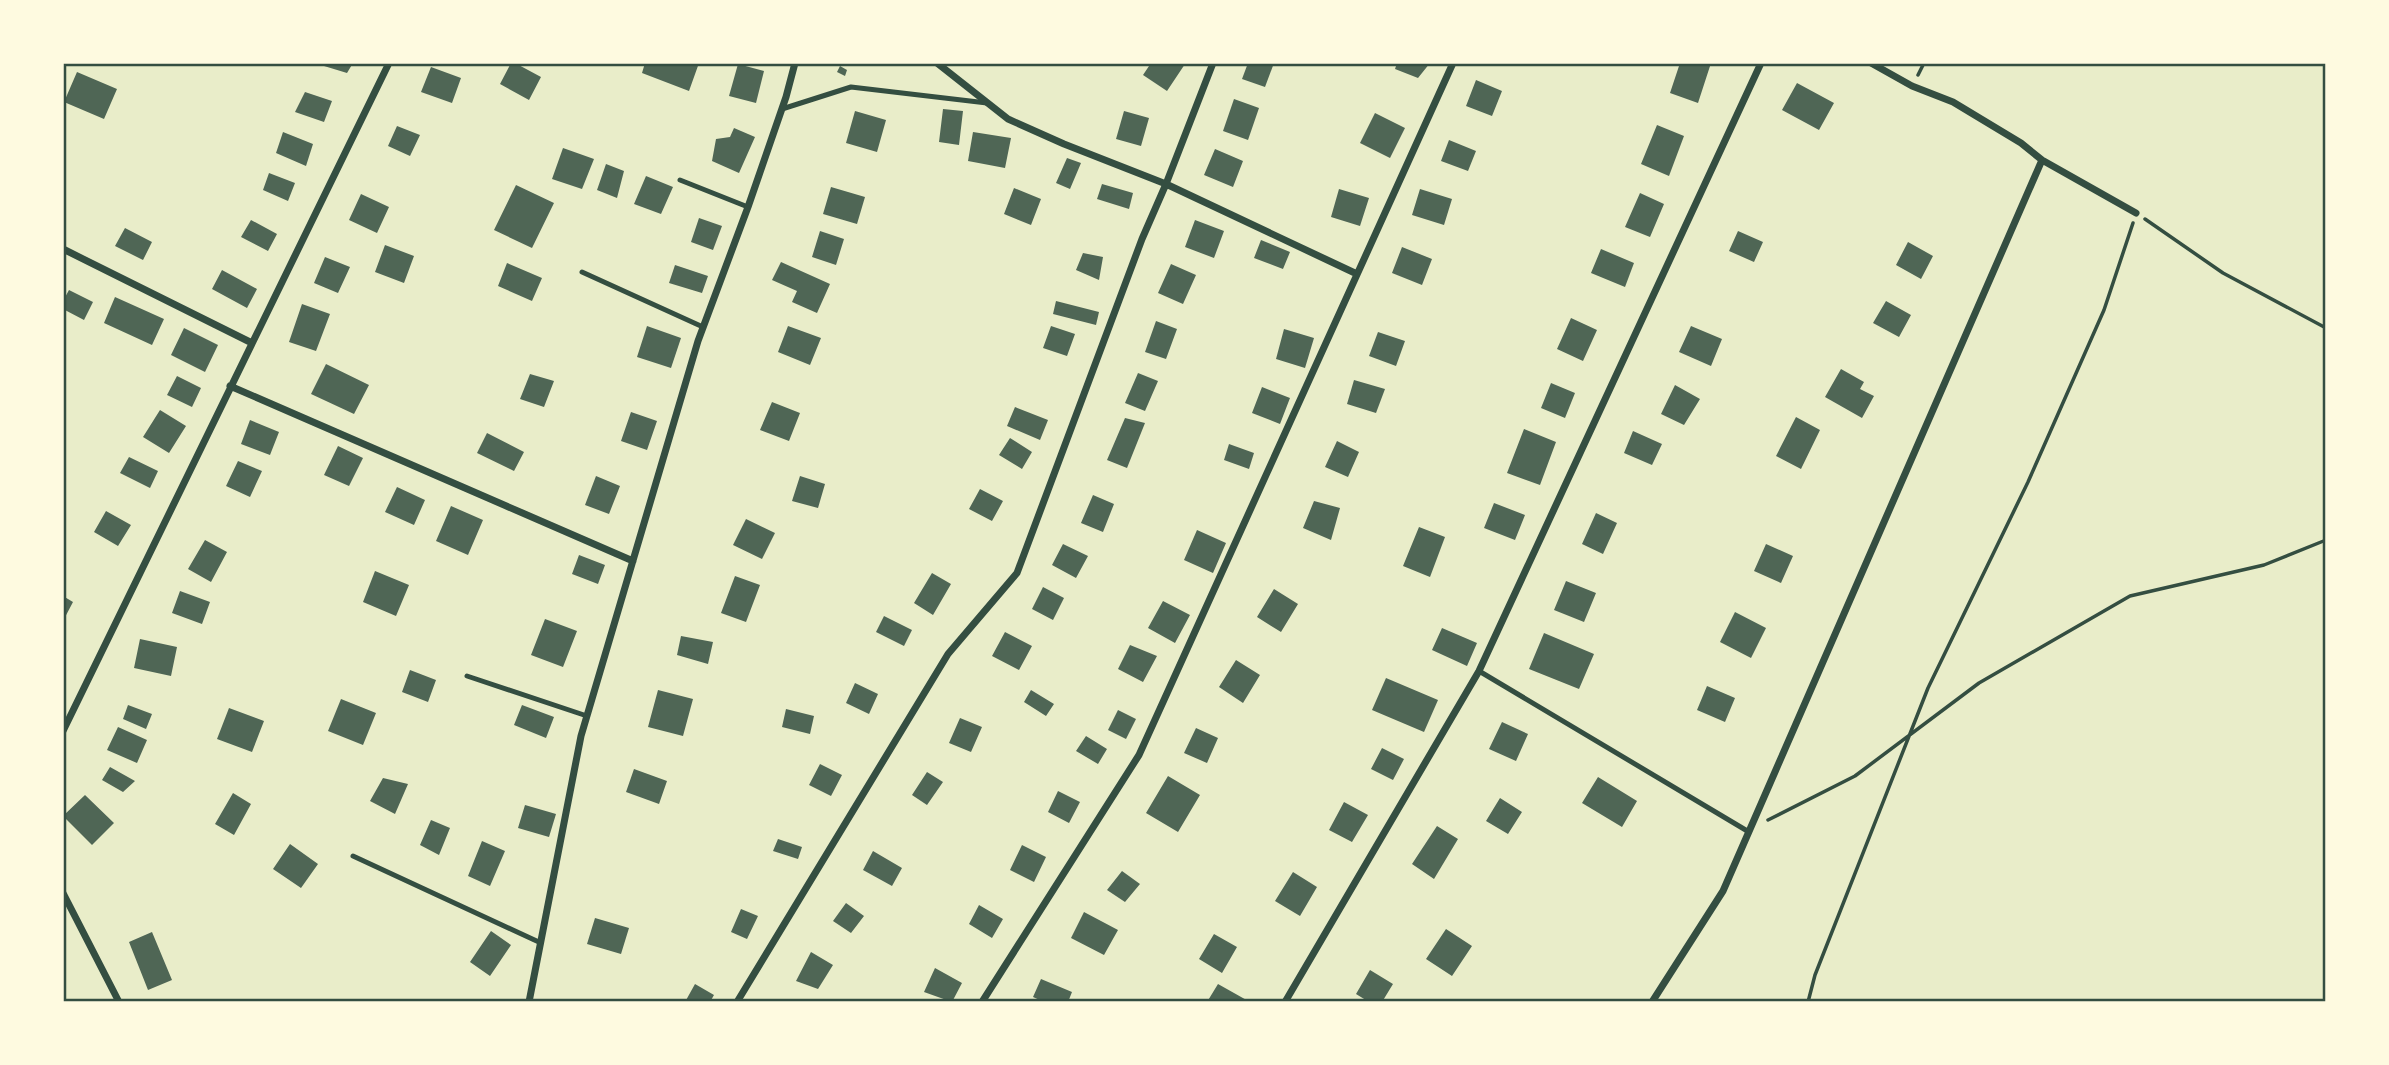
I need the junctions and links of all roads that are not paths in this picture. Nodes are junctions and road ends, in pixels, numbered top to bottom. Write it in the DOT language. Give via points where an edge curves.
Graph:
graph roads {
  1 [pos="389,63"];
  2 [pos="795,63"];
  3 [pos="937,63"];
  4 [pos="1213,63"];
  5 [pos="1453,63"];
  6 [pos="1761,63"];
  7 [pos="1871,63"];
  8 [pos="987,103"];
  9 [pos="782,109"];
  10 [pos="2042,160"];
  11 [pos="680,180"];
  12 [pos="1166,184"];
  13 [pos="748,207"];
  14 [pos="2136,213"];
  15 [pos="63,249"];
  16 [pos="582,272"];
  17 [pos="1357,274"];
  18 [pos="703,327"];
  19 [pos="252,343"];
  20 [pos="230,386"];
  21 [pos="633,561"];
  22 [pos="1479,671"];
  23 [pos="467,676"];
  24 [pos="587,716"];
  25 [pos="63,731"];
  26 [pos="1750,830"];
  27 [pos="353,856"];
  28 [pos="63,893"];
  29 [pos="541,943"];
  30 [pos="119,1002"];
  31 [pos="529,1002"];
  32 [pos="737,1002"];
  33 [pos="982,1002"];
  34 [pos="1285,1002"];
  35 [pos="1652,1002"];
  1 -- 19 [label="street"];
  2 -- 9 [label="street"];
  3 -- 8 [label="street"];
  4 -- 12 [label="street"];
  5 -- 17 [label="street"];
  6 -- 22 [label="street"];
  7 -- 10 [label="street" via="1953,102"];
  8 -- 9 [label="lane" via="851,87"];
  8 -- 12 [label="street" via="1019,124"];
  9 -- 13 [label="street"];
  10 -- 14 [label="street"];
  10 -- 26 [label="street"];
  11 -- 13 [label="lane"];
  12 -- 17 [label="street"];
  12 -- 32 [label="street" via="1017,573 948,654"];
  13 -- 18 [label="street"];
  15 -- 19 [label="street"];
  16 -- 18 [label="lane"];
  17 -- 33 [label="street" via="1139,755"];
  18 -- 21 [label="street"];
  19 -- 20 [label="street"];
  20 -- 21 [label="street"];
  20 -- 25 [label="street"];
  21 -- 24 [label="street"];
  22 -- 26 [label="lane"];
  22 -- 34 [label="street"];
  23 -- 24 [label="lane"];
  24 -- 29 [label="street"];
  26 -- 35 [label="street" via="1723,891"];
  27 -- 29 [label="lane"];
  28 -- 30 [label="street"];
  29 -- 31 [label="street"];
}
